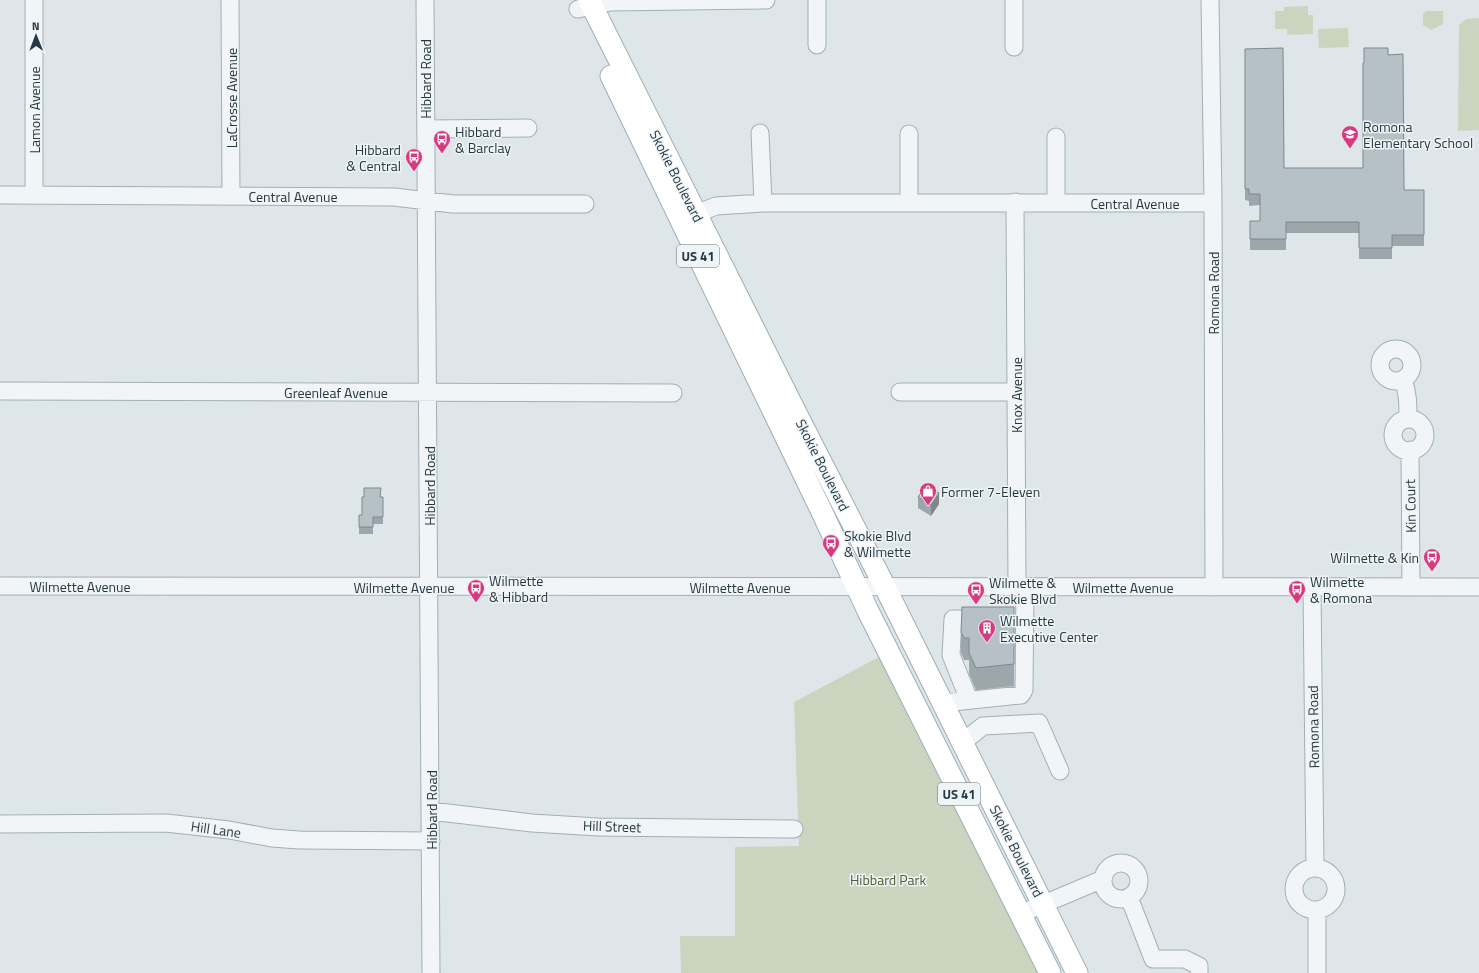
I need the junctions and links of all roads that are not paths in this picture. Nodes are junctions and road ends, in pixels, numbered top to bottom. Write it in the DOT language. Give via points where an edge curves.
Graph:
graph roads {
  1 [pos="34,0"];
  2 [pos="230,0"];
  3 [pos="425,0"];
  4 [pos="766,0"];
  5 [pos="817,0"];
  6 [pos="1014,0"];
  7 [pos="1210,0"];
  8 [pos="691,1"];
  9 [pos="583,4"];
  10 [pos="817,46"];
  11 [pos="1014,47"];
  12 [pos="528,128"];
  13 [pos="426,129"];
  14 [pos="760,133"];
  15 [pos="909,134"];
  16 [pos="1056,136"];
  17 [pos="34,195"];
  18 [pos="0,196"];
  19 [pos="231,196"];
  20 [pos="426,200"];
  21 [pos="1015,202"];
  22 [pos="762,203"];
  23 [pos="909,203"];
  24 [pos="1056,203"];
  25 [pos="1213,203"];
  26 [pos="585,204"];
  27 [pos="688,217"];
  28 [pos="1403,380"];
  29 [pos="0,391"];
  30 [pos="428,392"];
  31 [pos="900,392"];
  32 [pos="1016,392"];
  33 [pos="673,393"];
  34 [pos="0,586"];
  35 [pos="885,586"];
  36 [pos="429,587"];
  37 [pos="857,587"];
  38 [pos="1021,587"];
  39 [pos="1214,587"];
  40 [pos="1312,587"];
  41 [pos="1411,587"];
  42 [pos="1479,587"];
  43 [pos="1012,618"];
  44 [pos="969,700"];
  45 [pos="943,703"];
  46 [pos="963,742"];
  47 [pos="1060,771"];
  48 [pos="431,811"];
  49 [pos="0,824"];
  50 [pos="794,829"];
  51 [pos="431,841"];
  52 [pos="1315,868"];
  53 [pos="1102,879"];
  54 [pos="1129,897"];
  55 [pos="1044,904"];
  56 [pos="1317,910"];
  57 [pos="1020,914"];
  58 [pos="431,973"];
  59 [pos="1050,973"];
  60 [pos="1077,973"];
  61 [pos="1199,973"];
  62 [pos="1317,973"];
  1 -- 17 [label="street, Lamon Avenue"];
  2 -- 19 [label="street, LaCrosse Avenue"];
  3 -- 13 [label="street, Hibbard Road"];
  4 -- 8 [label="street"];
  5 -- 10 [label="street"];
  6 -- 11 [label="street"];
  7 -- 25 [label="street, Romona Road"];
  8 -- 9 [label="street"];
  9 -- 27 [label="main road, Skokie Boulevard / US 41"];
  12 -- 13 [label="street"];
  13 -- 20 [label="street, Hibbard Road"];
  14 -- 22 [label="street"];
  15 -- 23 [label="street"];
  16 -- 24 [label="street"];
  17 -- 18 [label="street, Central Avenue"];
  17 -- 19 [label="street, Central Avenue"];
  19 -- 20 [label="street, Central Avenue" via="394,197"];
  20 -- 26 [label="street, Central Avenue" via="454,204"];
  20 -- 30 [label="street, Hibbard Road"];
  21 -- 23 [label="street, Central Avenue"];
  21 -- 24 [label="street, Central Avenue"];
  21 -- 32 [label="street, Knox Avenue"];
  22 -- 23 [label="street, Central Avenue"];
  22 -- 27 [label="street, Central Avenue" via="716,206"];
  24 -- 25 [label="street, Central Avenue"];
  25 -- 39 [label="street, Romona Road"];
  27 -- 35 [label="main road, Skokie Boulevard / US 41"];
  27 -- 37 [label="main road, Skokie Boulevard / US 41"];
  28 -- 41 [label="street, Kin Court" via="1408,396 1408,419 1398,422 1393,436 1400,448 1410,450"];
  29 -- 30 [label="street, Greenleaf Avenue"];
  30 -- 33 [label="street, Greenleaf Avenue"];
  30 -- 36 [label="street, Hibbard Road"];
  31 -- 32 [label="street"];
  32 -- 38 [label="street, Knox Avenue"];
  34 -- 36 [label="street, Wilmette Avenue"];
  35 -- 37 [label="street, Wilmette Avenue"];
  35 -- 38 [label="street, Wilmette Avenue"];
  35 -- 45 [label="main road, Skokie Boulevard / US 41"];
  36 -- 37 [label="street, Wilmette Avenue"];
  36 -- 48 [label="street, Hibbard Road"];
  37 -- 57 [label="main road, Skokie Boulevard / US 41"];
  38 -- 39 [label="street, Wilmette Avenue"];
  38 -- 43 [label="street, Knox Avenue"];
  39 -- 40 [label="street, Wilmette Avenue"];
  40 -- 41 [label="street, Wilmette Avenue"];
  40 -- 52 [label="street, Romona Road"];
  41 -- 42 [label="street, Wilmette Avenue"];
  43 -- 44 [label="street, Knox Avenue" via="1024,690 1021,695"];
  43 -- 44 [label="street" via="953,620 951,655"];
  44 -- 45 [label="street"];
  45 -- 46 [label="main road, Skokie Boulevard / US 41"];
  46 -- 47 [label="street" via="983,726 1039,723"];
  46 -- 55 [label="main road, Skokie Boulevard / US 41"];
  48 -- 50 [label="street, Hill Street" via="532,823 598,827"];
  48 -- 51 [label="street, Hibbard Road"];
  49 -- 51 [label="street, Hill Lane" via="166,823 300,840"];
  51 -- 58 [label="street, Hibbard Road"];
  52 -- 56 [label="street" via="1327,872 1335,882 1336,888 1328,905"];
  52 -- 56 [label="street" via="1302,872 1294,890 1295,896 1304,906"];
  53 -- 54 [label="street" via="1104,889 1110,896 1119,899"];
  53 -- 54 [label="street" via="1107,869 1117,863 1133,868 1138,884 1134,894"];
  53 -- 55 [label="street"];
  54 -- 61 [label="street" via="1153,959 1186,958 1199,966"];
  55 -- 57 [label="street"];
  55 -- 60 [label="main road, Skokie Boulevard / US 41"];
  56 -- 62 [label="street"];
  57 -- 59 [label="main road, Skokie Boulevard / US 41"];
}
